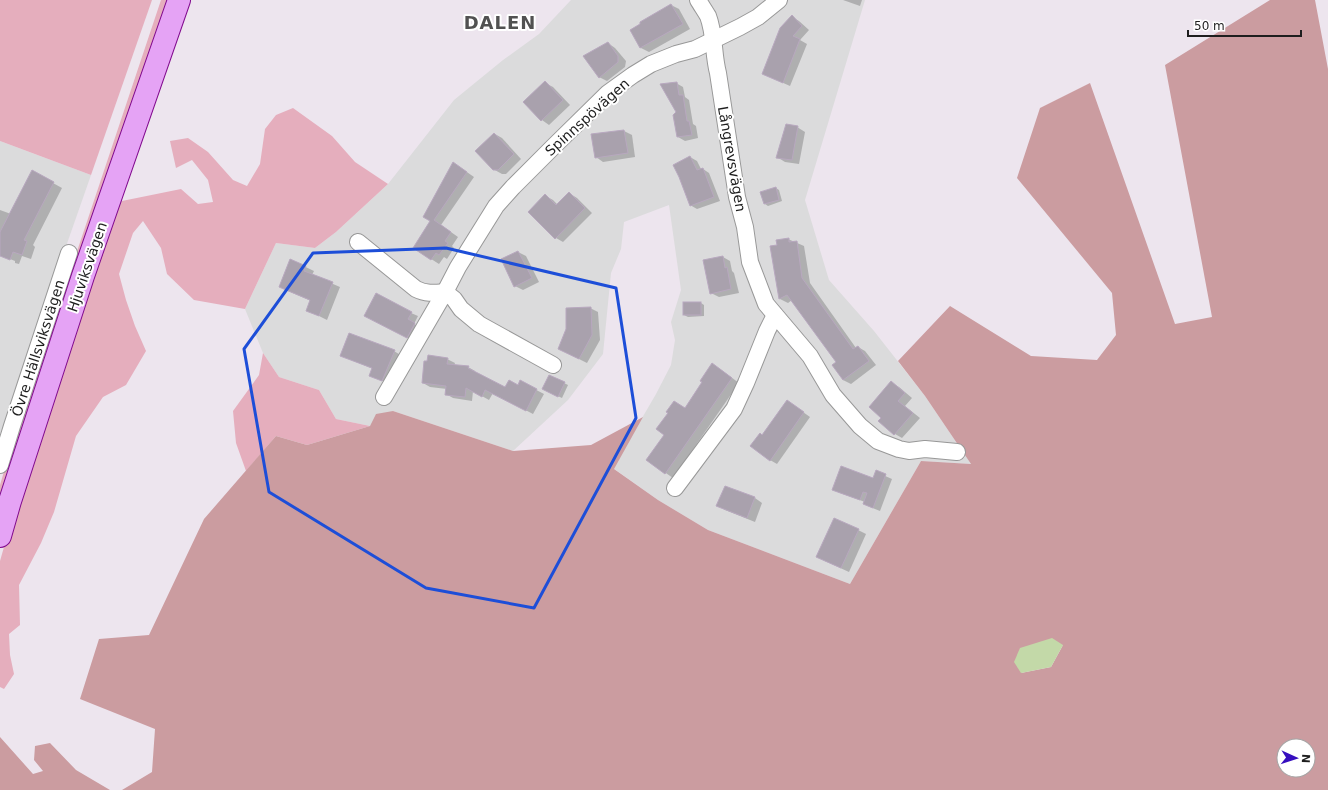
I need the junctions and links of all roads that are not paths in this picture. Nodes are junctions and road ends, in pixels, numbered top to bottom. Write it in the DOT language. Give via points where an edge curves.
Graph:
graph roads {
  1 [pos="179,0"];
  2 [pos="698,0"];
  3 [pos="779,0"];
  4 [pos="713,41"];
  5 [pos="358,242"];
  6 [pos="70,253"];
  7 [pos="445,292"];
  8 [pos="775,316"];
  9 [pos="553,365"];
  10 [pos="384,397"];
  11 [pos="957,452"];
  12 [pos="0,465"];
  13 [pos="675,488"];
  14 [pos="0,536"];
  1 -- 14 [label="main road, Hjuviksvägen" via="83,276"];
  2 -- 4 [label="street, Långrevsvägen" via="707,16"];
  3 -- 4 [label="street, Spinnspövägen" via="758,17"];
  4 -- 7 [label="street, Spinnspövägen" via="651,64 608,93 496,206"];
  4 -- 8 [label="street, Långrevsvägen" via="737,197 750,262 766,304"];
  5 -- 7 [label="street" via="416,289 423,292"];
  6 -- 12 [label="street, Övre Hällsviksvägen"];
  7 -- 9 [label="street" via="479,324"];
  7 -- 10 [label="street, Spinnspövägen"];
  8 -- 11 [label="street, Långrevsvägen" via="810,356 833,395 860,426 878,441 899,449"];
  8 -- 13 [label="street" via="734,409"];
}
